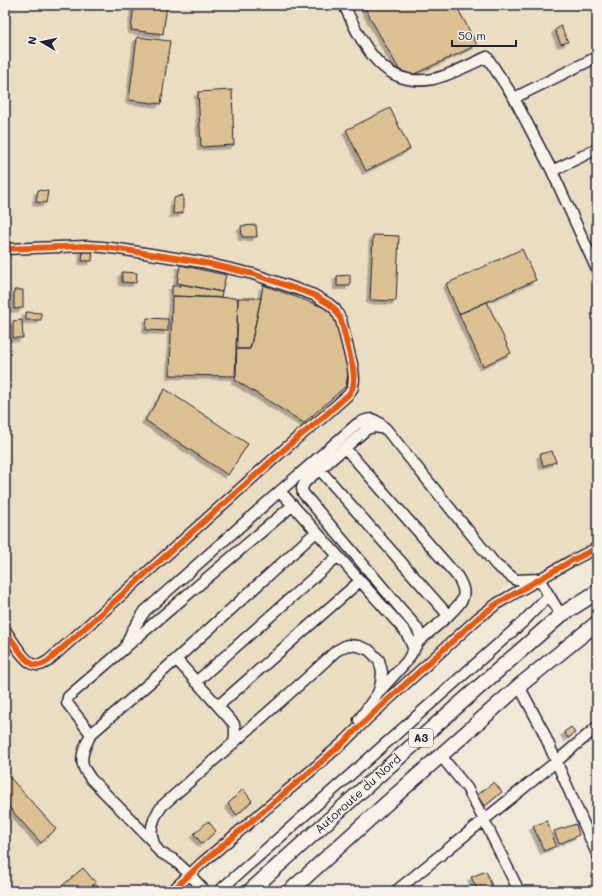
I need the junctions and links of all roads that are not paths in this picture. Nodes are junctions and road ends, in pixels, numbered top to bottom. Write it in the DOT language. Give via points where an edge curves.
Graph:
graph roads {
  1 [pos="344,5"];
  2 [pos="597,57"];
  3 [pos="514,98"];
  4 [pos="597,149"];
  5 [pos="552,171"];
  6 [pos="5,249"];
  7 [pos="597,270"];
  8 [pos="386,429"];
  9 [pos="345,448"];
  10 [pos="320,470"];
  11 [pos="280,490"];
  12 [pos="293,505"];
  13 [pos="316,532"];
  14 [pos="597,548"];
  15 [pos="338,556"];
  16 [pos="539,579"];
  17 [pos="360,581"];
  18 [pos="597,592"];
  19 [pos="549,596"];
  20 [pos="448,615"];
  21 [pos="561,615"];
  22 [pos="597,623"];
  23 [pos="5,630"];
  24 [pos="416,646"];
  25 [pos="125,648"];
  26 [pos="176,659"];
  27 [pos="196,682"];
  28 [pos="519,686"];
  29 [pos="378,693"];
  30 [pos="218,706"];
  31 [pos="597,726"];
  32 [pos="91,734"];
  33 [pos="346,740"];
  34 [pos="234,743"];
  35 [pos="441,756"];
  36 [pos="557,761"];
  37 [pos="484,820"];
  38 [pos="153,842"];
  39 [pos="597,854"];
  40 [pos="190,874"];
  41 [pos="294,889"];
  42 [pos="172,891"];
  43 [pos="205,891"];
  44 [pos="219,891"];
  45 [pos="250,891"];
  46 [pos="396,891"];
  47 [pos="519,891"];
  1 -- 3 [label="street" via="371,56 399,77 410,80 434,79 487,57"];
  2 -- 3 [label="street"];
  3 -- 5 [label="street"];
  4 -- 5 [label="street"];
  5 -- 7 [label="street"];
  6 -- 23 [label="street" via="86,246 119,249 201,262 253,274 296,288 314,295 335,309 341,320 354,379 349,394 48,661 36,665 29,662"];
  8 -- 9 [label="street" via="366,429"];
  8 -- 11 [label="street" via="374,419 365,419"];
  8 -- 16 [label="street" via="496,565 516,580"];
  9 -- 10 [label="street"];
  9 -- 20 [label="street" via="462,584 463,599"];
  10 -- 20 [label="street"];
  10 -- 24 [label="street" via="305,482 303,493 417,628 420,635"];
  11 -- 12 [label="street"];
  11 -- 25 [label="street" via="145,611"];
  12 -- 13 [label="street"];
  12 -- 25 [label="street"];
  13 -- 15 [label="street"];
  13 -- 26 [label="street"];
  14 -- 16 [label="street"];
  15 -- 17 [label="street"];
  15 -- 27 [label="street"];
  16 -- 19 [label="street"];
  16 -- 33 [label="street" via="478,618"];
  17 -- 24 [label="street"];
  17 -- 30 [label="street"];
  18 -- 21 [label="highway, Autoroute du Nord / A3"];
  19 -- 21 [label="street"];
  19 -- 44 [label="street" via="523,622"];
  20 -- 24 [label="street"];
  21 -- 45 [label="highway, Autoroute du Nord / A3"];
  22 -- 28 [label="highway, A3"];
  24 -- 29 [label="street" via="407,661"];
  25 -- 32 [label="street" via="68,697 67,703"];
  26 -- 27 [label="street"];
  26 -- 32 [label="street"];
  27 -- 30 [label="street"];
  28 -- 35 [label="highway, A3"];
  28 -- 36 [label="street"];
  29 -- 33 [label="street"];
  29 -- 34 [label="street" via="382,672 379,660 369,650 347,645 336,650"];
  30 -- 34 [label="street" via="234,724"];
  31 -- 36 [label="street"];
  32 -- 38 [label="street" via="85,748 84,767 91,779"];
  33 -- 40 [label="street"];
  34 -- 38 [label="street" via="162,806 153,820"];
  35 -- 37 [label="street" via="467,788"];
  35 -- 41 [label="highway, A3"];
  36 -- 37 [label="street"];
  36 -- 39 [label="street"];
  37 -- 46 [label="street"];
  37 -- 47 [label="street"];
  38 -- 40 [label="street" via="158,850"];
  40 -- 42 [label="street"];
  40 -- 43 [label="street"];
}
